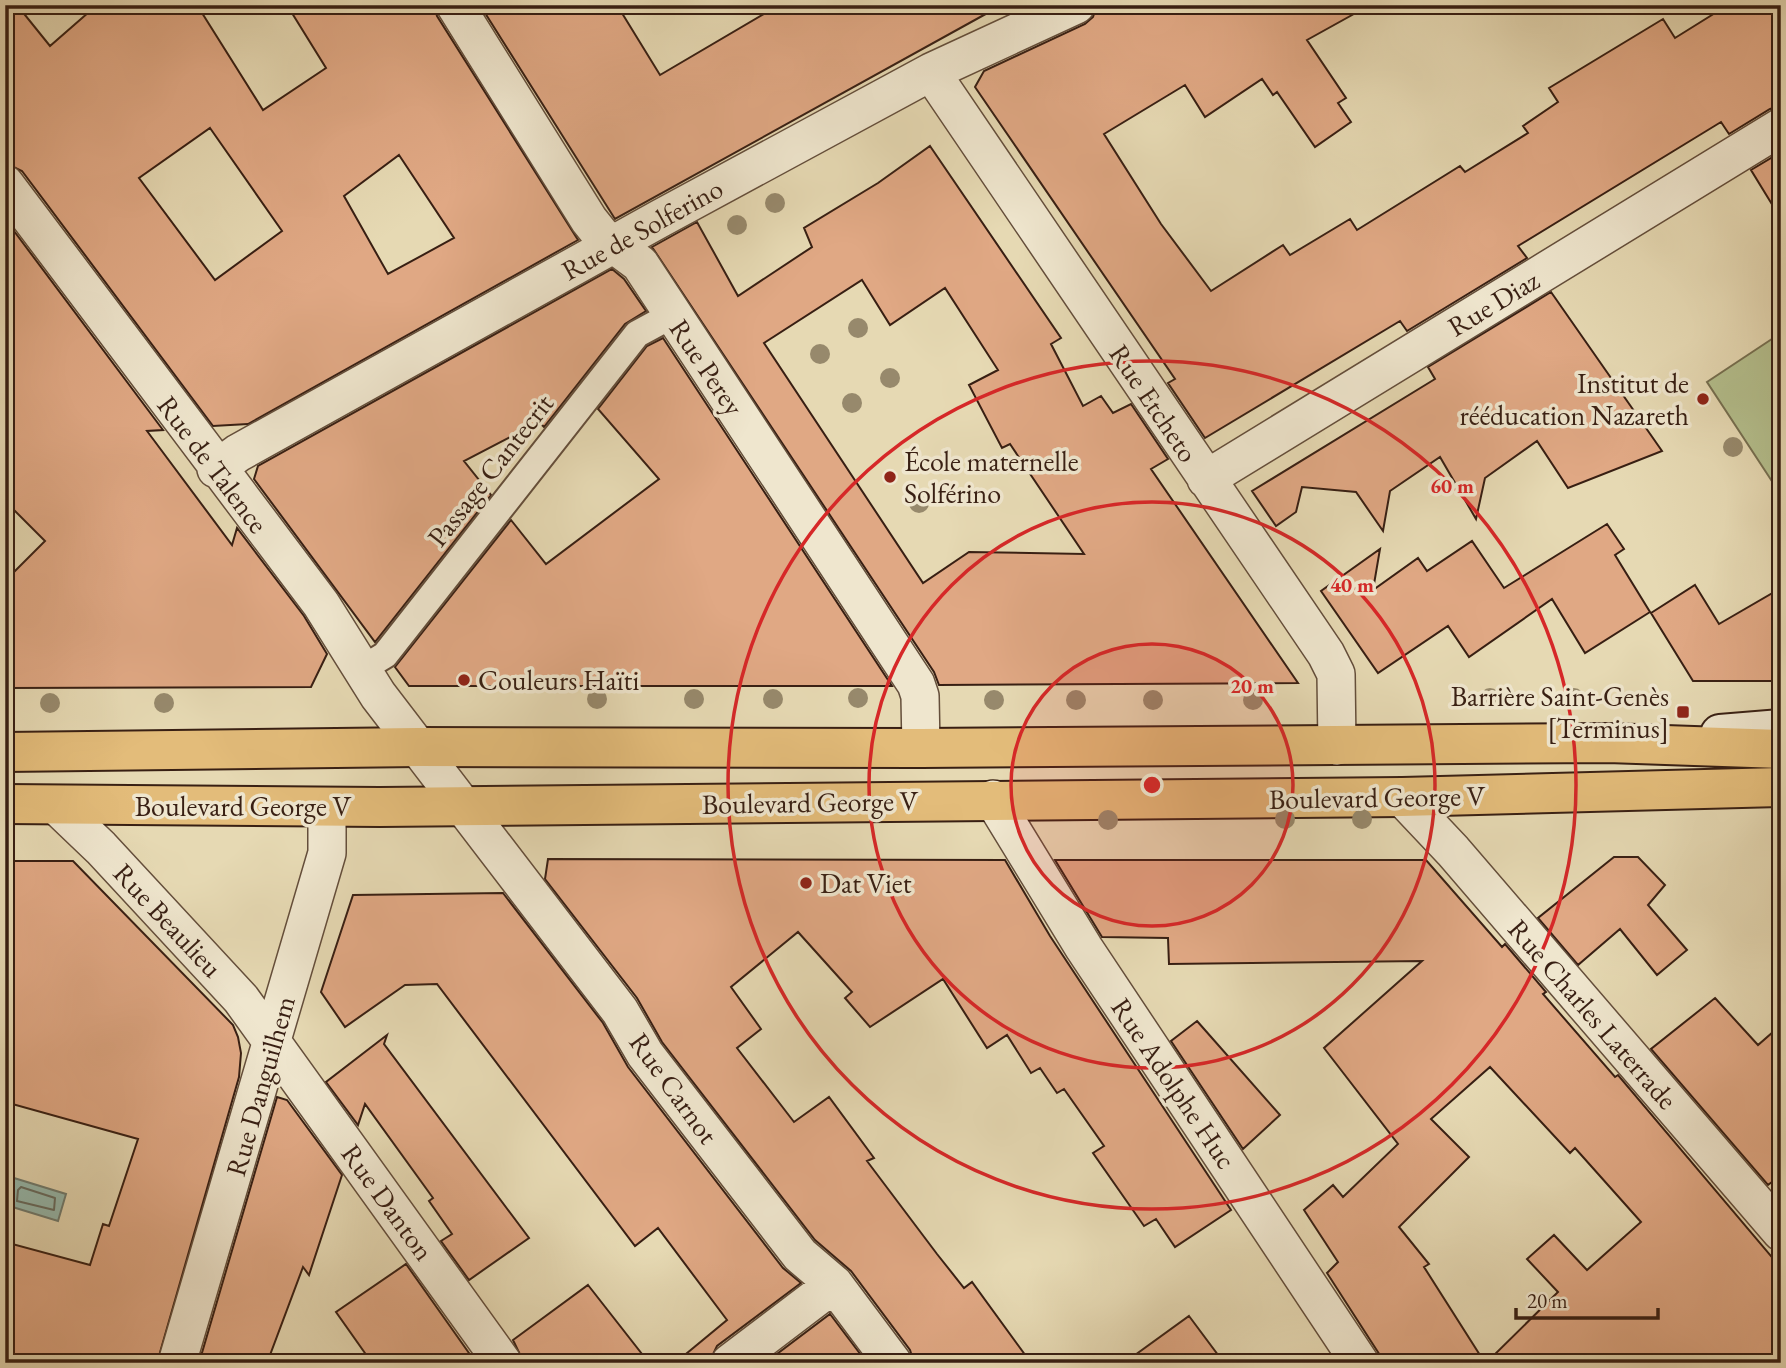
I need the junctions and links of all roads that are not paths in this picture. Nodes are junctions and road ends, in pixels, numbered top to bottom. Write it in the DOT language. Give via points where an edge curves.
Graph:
graph roads {
  1 [pos="456,5"];
  2 [pos="1076,5"];
  3 [pos="1039,12"];
  4 [pos="931,72"];
  5 [pos="1781,127"];
  6 [pos="5,184"];
  7 [pos="614,245"];
  8 [pos="671,315"];
  9 [pos="216,469"];
  10 [pos="1206,479"];
  11 [pos="362,669"];
  12 [pos="1781,729"];
  13 [pos="1608,743"];
  14 [pos="1337,746"];
  15 [pos="418,747"];
  16 [pos="921,748"];
  17 [pos="1781,749"];
  18 [pos="5,752"];
  19 [pos="1781,787"];
  20 [pos="1615,794"];
  21 [pos="1402,797"];
  22 [pos="993,799"];
  23 [pos="5,804"];
  24 [pos="56,805"];
  25 [pos="462,806"];
  26 [pos="327,807"];
  27 [pos="1781,807"];
  28 [pos="274,1041"];
  29 [pos="1781,1233"];
  30 [pos="834,1284"];
  31 [pos="177,1363"];
  32 [pos="503,1363"];
  33 [pos="730,1363"];
  34 [pos="893,1363"];
  35 [pos="1360,1363"];
  1 -- 7 [label="street, Rue Perey" via="589,220"];
  2 -- 3 [label="street, Rue de Solferino"];
  3 -- 4 [label="street, Rue de Solferino"];
  4 -- 7 [label="street, Rue de Solferino"];
  4 -- 10 [label="street, Rue Etcheto"];
  5 -- 10 [label="street, Rue Diaz"];
  6 -- 9 [label="street, Rue de Talence"];
  7 -- 8 [label="street, Rue Perey" via="640,264"];
  7 -- 9 [label="street, Rue de Solferino"];
  8 -- 11 [label="street, Passage Cantecrit" via="637,334 385,655"];
  8 -- 16 [label="street, Rue Perey" via="916,684"];
  9 -- 11 [label="street, Rue de Talence" via="321,604"];
  10 -- 14 [label="street, Rue Etcheto" via="1336,674"];
  11 -- 15 [label="street, Rue de Talence"];
  12 -- 13 [label="main road, Boulevard George V"];
  13 -- 14 [label="main road, Boulevard George V"];
  13 -- 17 [label="main road, Boulevard George V"];
  14 -- 16 [label="main road, Boulevard George V"];
  15 -- 16 [label="main road, Boulevard George V"];
  15 -- 18 [label="main road, Boulevard George V"];
  15 -- 25 [label="street, Rue Carnot"];
  19 -- 20 [label="main road, Boulevard George V"];
  20 -- 21 [label="main road, Boulevard George V"];
  20 -- 27 [label="main road, Boulevard George V"];
  21 -- 22 [label="main road, Boulevard George V"];
  21 -- 29 [label="street, Rue Charles Laterrade"];
  22 -- 25 [label="main road, Boulevard George V"];
  22 -- 35 [label="street, Rue Adolphe Huc" via="1084,948"];
  23 -- 24 [label="main road, Boulevard George V"];
  24 -- 26 [label="main road, Boulevard George V"];
  24 -- 28 [label="street, Rue Beaulieu" via="241,999"];
  25 -- 26 [label="main road, Boulevard George V"];
  25 -- 30 [label="street, Rue Carnot" via="800,1255"];
  26 -- 28 [label="street, Rue Danguilhem" via="327,853"];
  28 -- 31 [label="street, Rue Danguilhem"];
  28 -- 32 [label="street, Rue Danton"];
  30 -- 33 [label="street"];
  30 -- 34 [label="street, Rue Carnot"];
}
